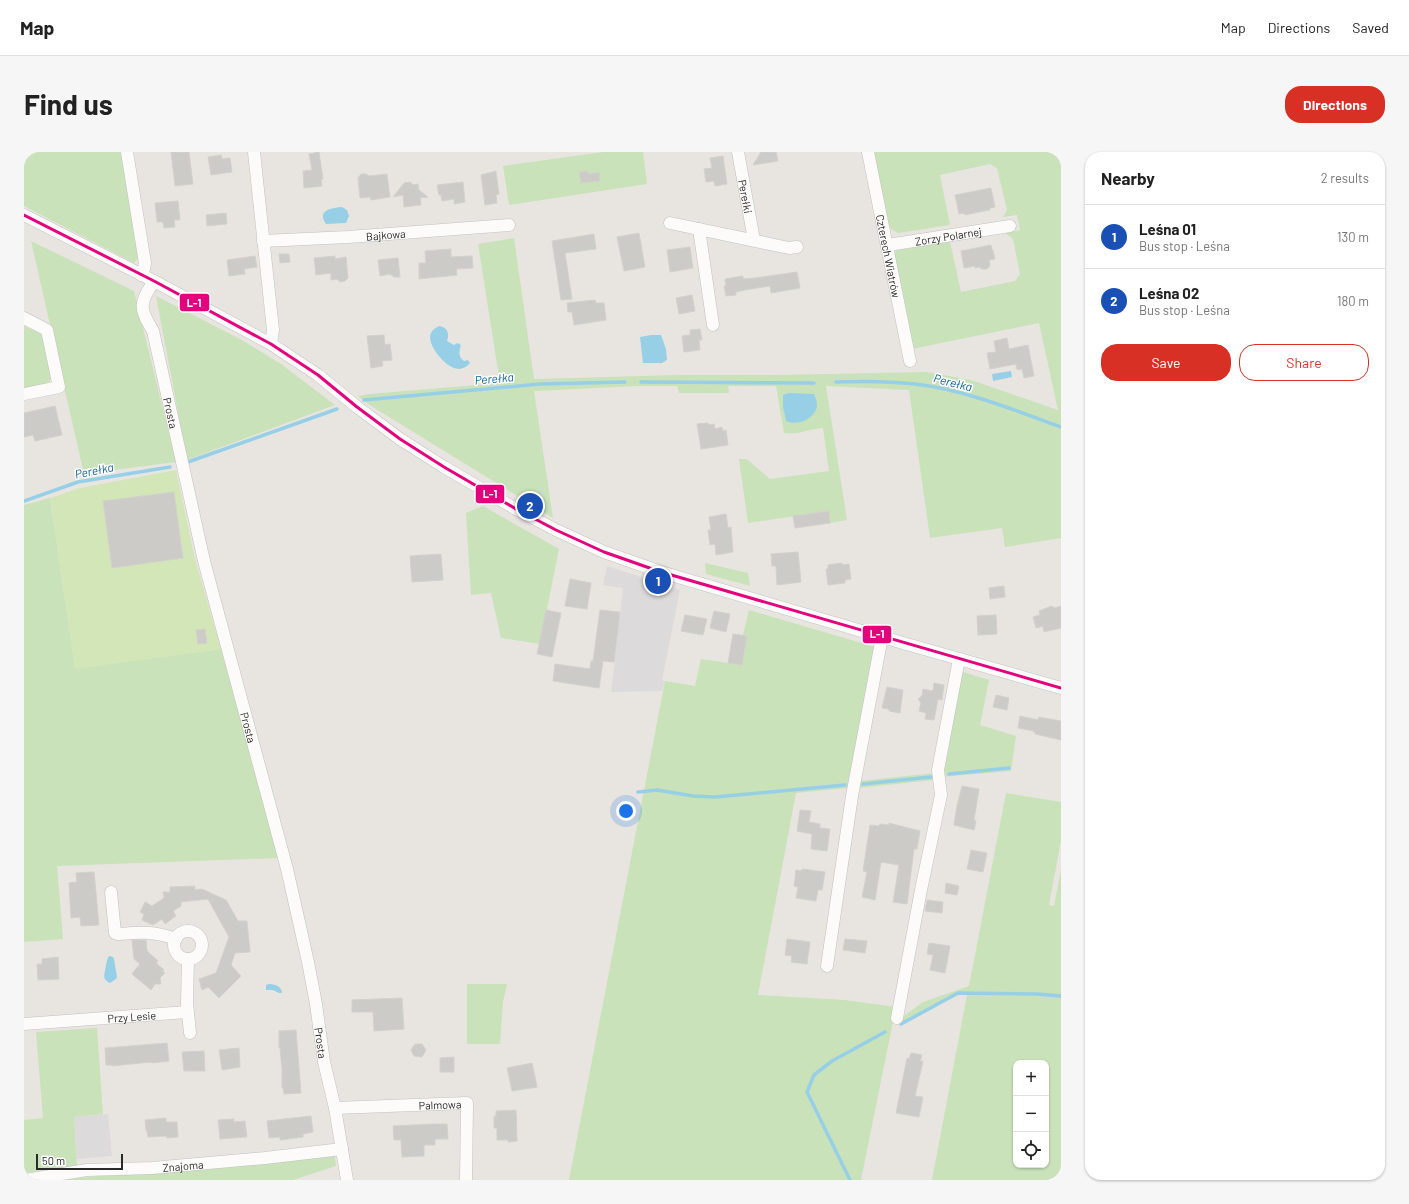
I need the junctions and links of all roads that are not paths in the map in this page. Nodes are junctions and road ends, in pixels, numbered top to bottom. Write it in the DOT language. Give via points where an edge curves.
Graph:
graph roads {
  1 [pos="127,152"];
  2 [pos="254,152"];
  3 [pos="738,152"];
  4 [pos="868,152"];
  5 [pos="24,215"];
  6 [pos="670,223"];
  7 [pos="509,225"];
  8 [pos="1010,226"];
  9 [pos="699,229"];
  10 [pos="264,240"];
  11 [pos="754,240"];
  12 [pos="888,245"];
  13 [pos="797,247"];
  14 [pos="141,275"];
  15 [pos="154,281"];
  16 [pos="24,318"];
  17 [pos="713,325"];
  18 [pos="271,344"];
  19 [pos="910,361"];
  20 [pos="24,394"];
  21 [pos="882,637"];
  22 [pos="959,659"];
  23 [pos="1061,688"];
  24 [pos="111,892"];
  25 [pos="176,938"];
  26 [pos="188,959"];
  27 [pos="827,966"];
  28 [pos="188,1012"];
  29 [pos="897,1018"];
  30 [pos="24,1024"];
  31 [pos="190,1033"];
  32 [pos="335,1108"];
  33 [pos="342,1149"];
  34 [pos="24,1180"];
  35 [pos="347,1180"];
  36 [pos="466,1180"];
  1 -- 14 [label="street" via="145,263"];
  2 -- 10 [label="street"];
  3 -- 11 [label="street, Perełki"];
  4 -- 12 [label="street, Czterech Wiatrów"];
  5 -- 14 [label="street"];
  6 -- 9 [label="street"];
  7 -- 10 [label="street, Bajkowa" via="348,237"];
  8 -- 12 [label="street, Zorzy Polarnej"];
  9 -- 11 [label="street"];
  9 -- 17 [label="street"];
  10 -- 18 [label="street" via="274,330"];
  11 -- 13 [label="street" via="788,248"];
  12 -- 19 [label="street, Czterech Wiatrów"];
  14 -- 15 [label="street"];
  15 -- 18 [label="street"];
  15 -- 32 [label="street, Prosta" via="143,301 144,315 153,331 204,561 287,869 308,962 324,1062"];
  16 -- 20 [label="street" via="47,330 59,387"];
  18 -- 21 [label="street" via="318,375 363,412 431,459 556,530 604,552 654,570"];
  21 -- 22 [label="street"];
  21 -- 27 [label="street" via="852,796"];
  22 -- 23 [label="street"];
  22 -- 29 [label="street" via="938,770 941,791"];
  24 -- 25 [label="street" via="115,933 148,932"];
  25 -- 26 [label="street" via="175,950 182,958"];
  25 -- 26 [label="street" via="182,933 191,932 202,940 202,950 196,958"];
  26 -- 28 [label="street"];
  28 -- 30 [label="street, Przy Lesie"];
  28 -- 31 [label="street"];
  32 -- 33 [label="street, Prosta"];
  32 -- 36 [label="street, Palmowa" via="467,1103"];
  33 -- 34 [label="street, Znajoma" via="160,1167 87,1170"];
  33 -- 35 [label="street, Prosta"];
}
